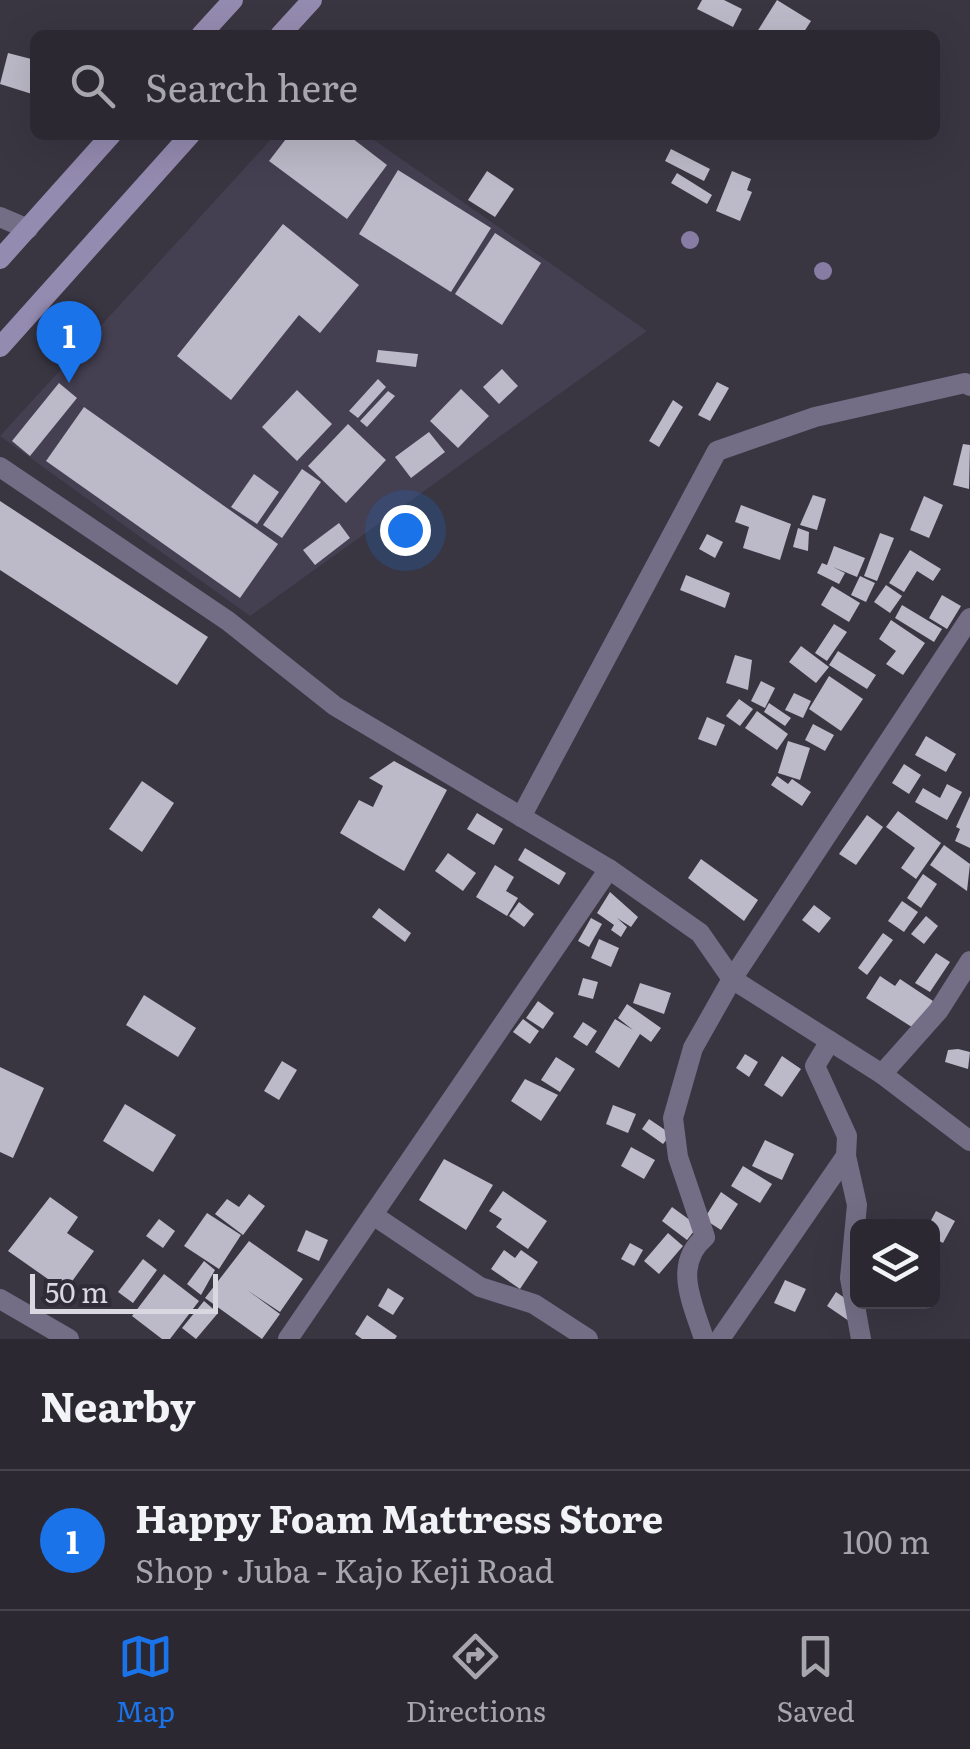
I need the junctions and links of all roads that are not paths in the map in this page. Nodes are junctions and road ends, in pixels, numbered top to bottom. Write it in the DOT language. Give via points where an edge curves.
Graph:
graph roads {
  1 [pos="232,0"];
  2 [pos="312,0"];
  3 [pos="205,30"];
  4 [pos="285,30"];
  5 [pos="107,140"];
  6 [pos="186,140"];
  7 [pos="0,217"];
  8 [pos="28,228"];
  9 [pos="0,259"];
  10 [pos="0,347"];
  11 [pos="970,386"];
  12 [pos="0,467"];
  13 [pos="970,618"];
  14 [pos="521,817"];
  15 [pos="609,869"];
  16 [pos="970,960"];
  17 [pos="732,979"];
  18 [pos="830,1042"];
  19 [pos="882,1074"];
  20 [pos="970,1141"];
  21 [pos="846,1156"];
  22 [pos="373,1215"];
  23 [pos="0,1299"];
  24 [pos="69,1339"];
  25 [pos="288,1339"];
  26 [pos="588,1339"];
  27 [pos="704,1339"];
  28 [pos="720,1339"];
  29 [pos="861,1339"];
  1 -- 3 [label="main road"];
  2 -- 4 [label="main road"];
  5 -- 8 [label="main road"];
  6 -- 10 [label="main road"];
  7 -- 8 [label="street"];
  8 -- 9 [label="main road"];
  11 -- 14 [label="street" via="815,417 716,451"];
  12 -- 14 [label="street" via="228,621 335,706"];
  13 -- 17 [label="street"];
  14 -- 15 [label="street"];
  15 -- 17 [label="street" via="700,934"];
  15 -- 22 [label="street"];
  16 -- 19 [label="street" via="939,1010"];
  17 -- 18 [label="street"];
  17 -- 27 [label="street" via="692,1048 673,1118 678,1158 704,1237 690,1249 684,1268"];
  18 -- 19 [label="street"];
  18 -- 21 [label="street" via="816,1066 847,1136"];
  19 -- 20 [label="street"];
  21 -- 28 [label="street"];
  21 -- 29 [label="street" via="857,1204 850,1278"];
  22 -- 25 [label="street"];
  22 -- 26 [label="street" via="480,1287 534,1304"];
  23 -- 24 [label="street"];
}
